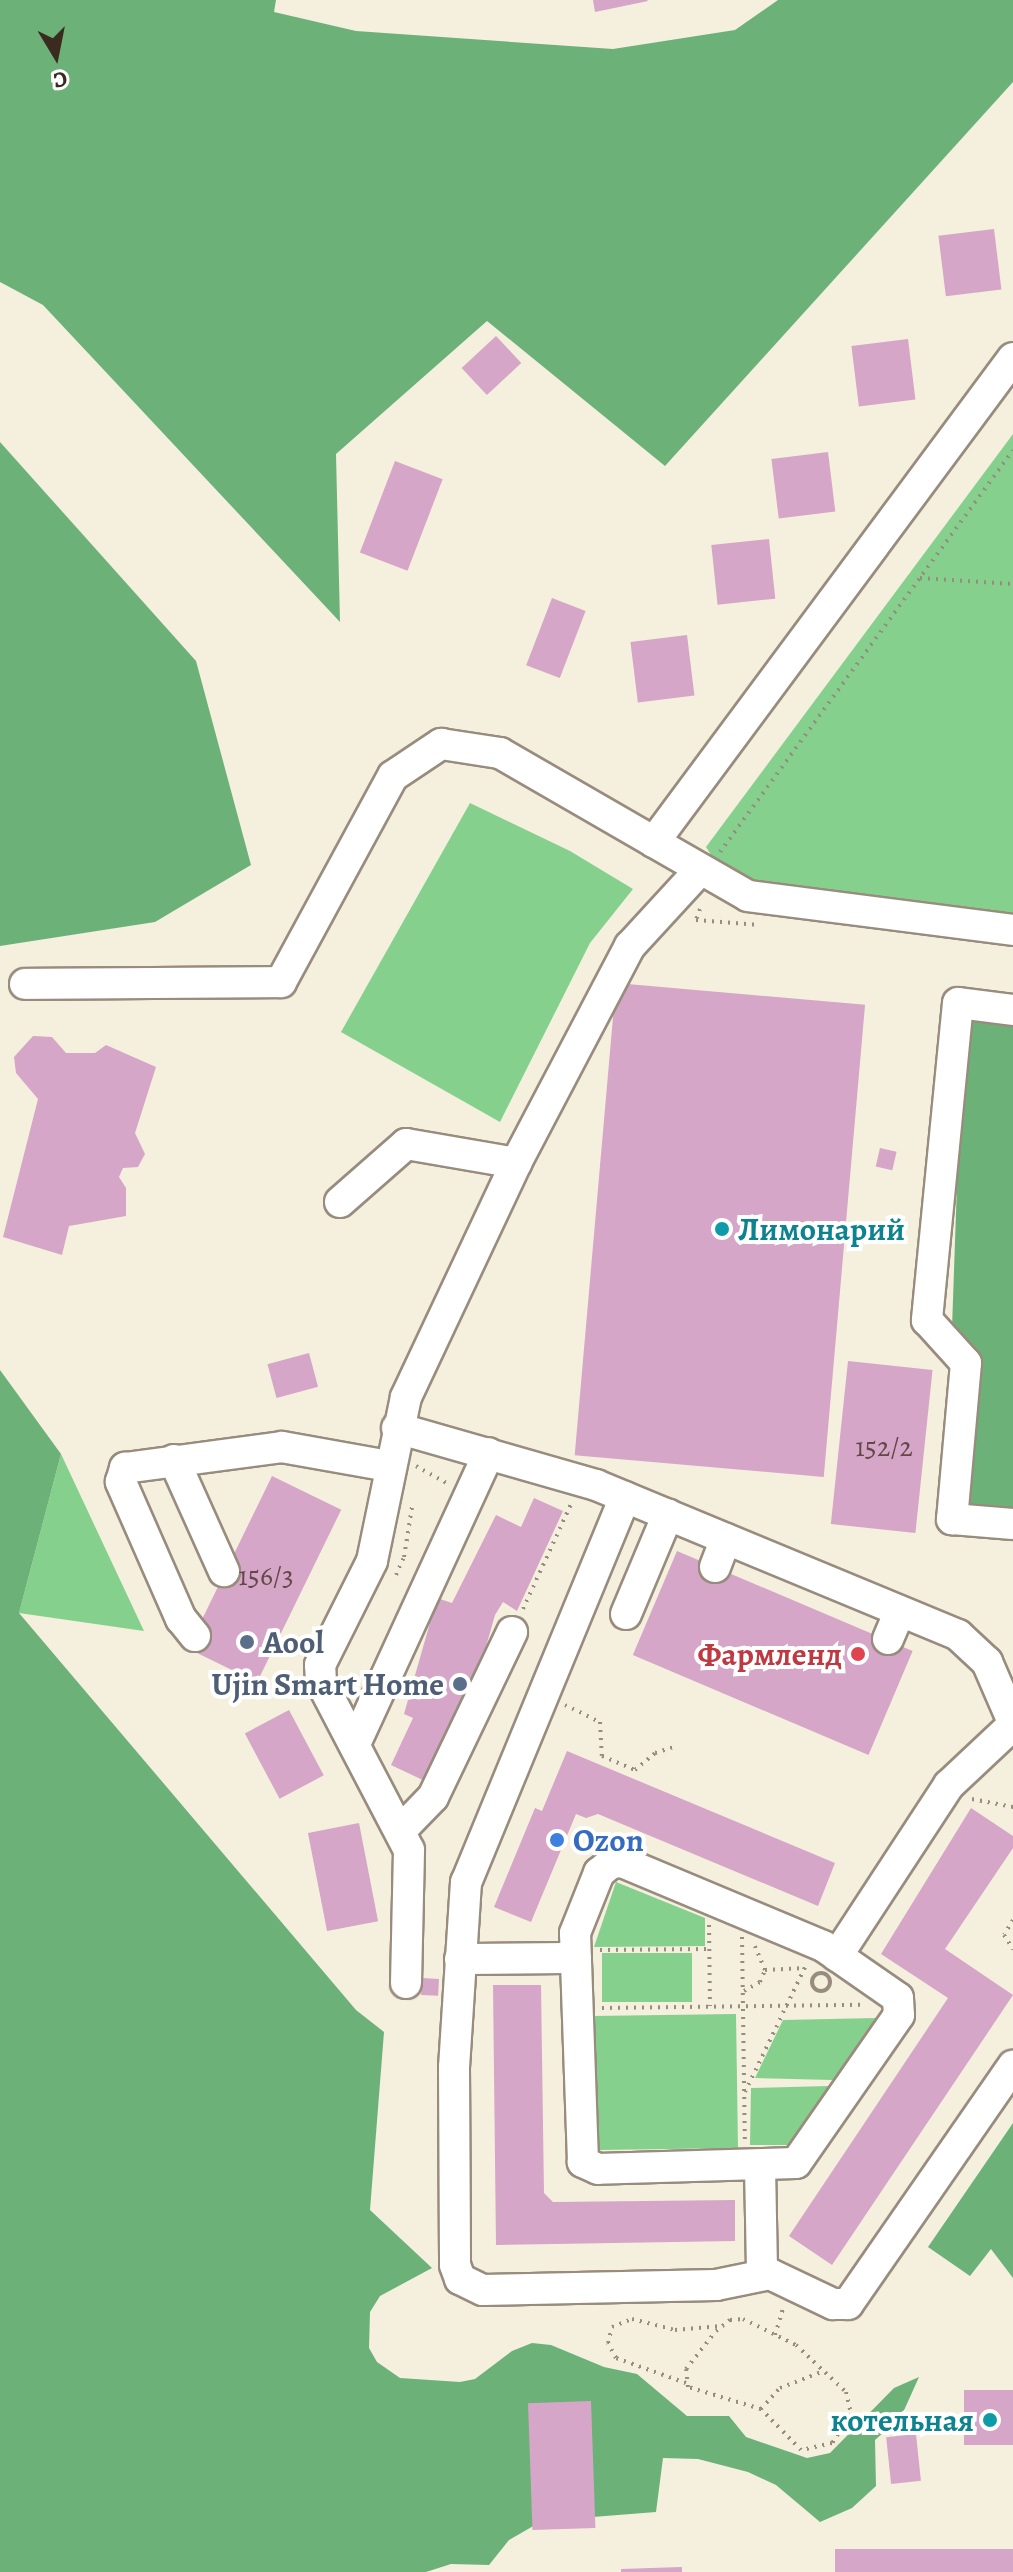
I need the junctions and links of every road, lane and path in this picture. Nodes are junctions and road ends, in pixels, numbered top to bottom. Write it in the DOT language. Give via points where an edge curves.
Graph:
graph roads {
  1 [pos="1013,358"];
  2 [pos="1013,450"];
  3 [pos="919,578"];
  4 [pos="1013,584"];
  5 [pos="654,842"];
  6 [pos="705,874"];
  7 [pos="775,927"];
  8 [pos="1013,930"];
  9 [pos="25,984"];
  10 [pos="1013,1010"];
  11 [pos="516,1163"];
  12 [pos="340,1202"];
  13 [pos="392,1448"];
  14 [pos="489,1453"];
  15 [pos="174,1460"];
  16 [pos="582,1480"];
  17 [pos="469,1497"];
  18 [pos="625,1497"];
  19 [pos="668,1514"];
  20 [pos="1013,1524"];
  21 [pos="726,1539"];
  22 [pos="715,1567"];
  23 [pos="224,1571"];
  24 [pos="900,1611"];
  25 [pos="626,1614"];
  26 [pos="199,1627"];
  27 [pos="512,1632"];
  28 [pos="888,1639"];
  29 [pos="542,1695"];
  30 [pos="1013,1724"];
  31 [pos="355,1744"];
  32 [pos="674,1747"];
  33 [pos="943,1794"];
  34 [pos="1013,1807"];
  35 [pos="401,1830"];
  36 [pos="708,1898"];
  37 [pos="1013,1920"];
  38 [pos="742,1927"];
  39 [pos="709,1949"];
  40 [pos="1013,1949"];
  41 [pos="576,1954"];
  42 [pos="460,1959"];
  43 [pos="816,1960"];
  44 [pos="765,1970"];
  45 [pos="813,1978"];
  46 [pos="406,1983"];
  47 [pos="743,1991"];
  48 [pos="821,1991"];
  49 [pos="900,2004"];
  50 [pos="787,2005"];
  51 [pos="822,2005"];
  52 [pos="710,2006"];
  53 [pos="743,2006"];
  54 [pos="577,2008"];
  55 [pos="1013,2066"];
  56 [pos="744,2093"];
  57 [pos="753,2167"];
  58 [pos="762,2275"];
  59 [pos="721,2326"];
  60 [pos="821,2372"];
  61 [pos="686,2383"];
  62 [pos="761,2409"];
  1 -- 5 [label="street"];
  2 -- 3 [label="path"];
  3 -- 4 [label="path"];
  3 -- 6 [label="path"];
  5 -- 6 [label="street"];
  5 -- 9 [label="street" via="500,753 441,744 393,776 281,982"];
  6 -- 7 [label="path" via="696,920"];
  6 -- 8 [label="street" via="748,896"];
  6 -- 11 [label="street" via="630,946"];
  10 -- 20 [label="street" via="958,1003 927,1320 966,1363 952,1519"];
  11 -- 12 [label="street" via="406,1144"];
  11 -- 13 [label="street" via="431,1337"];
  13 -- 14 [label="street"];
  13 -- 15 [label="street" via="282,1447"];
  13 -- 17 [label="path"];
  13 -- 31 [label="street" via="372,1561 320,1665 321,1682"];
  14 -- 16 [label="street"];
  14 -- 17 [label="street"];
  15 -- 23 [label="street"];
  15 -- 26 [label="street" via="129,1466 120,1478 163,1579 182,1578"];
  16 -- 18 [label="street"];
  16 -- 27 [label="path"];
  17 -- 31 [label="street"];
  18 -- 19 [label="street"];
  18 -- 29 [label="street"];
  19 -- 21 [label="street"];
  19 -- 25 [label="street"];
  21 -- 22 [label="street"];
  21 -- 24 [label="street"];
  24 -- 28 [label="street"];
  24 -- 30 [label="street" via="958,1635 979,1651"];
  27 -- 35 [label="street" via="433,1797"];
  29 -- 32 [label="path" via="598,1720 603,1730 600,1754 635,1770 655,1753"];
  29 -- 42 [label="street" via="468,1873"];
  30 -- 33 [label="street"];
  31 -- 35 [label="street" via="387,1778"];
  33 -- 34 [label="path"];
  33 -- 43 [label="street"];
  35 -- 46 [label="street" via="411,1864"];
  36 -- 38 [label="street"];
  36 -- 39 [label="path"];
  36 -- 41 [label="street" via="622,1862 611,1863 599,1873 580,1918"];
  37 -- 40 [label="path" via="1004,1939"];
  38 -- 43 [label="street"];
  38 -- 44 [label="path"];
  38 -- 47 [label="path"];
  39 -- 41 [label="path"];
  39 -- 52 [label="path"];
  41 -- 42 [label="street"];
  41 -- 54 [label="street"];
  42 -- 58 [label="street" via="454,2067 455,2265 464,2283 483,2290 710,2285"];
  43 -- 44 [label="path"];
  43 -- 45 [label="path"];
  43 -- 49 [label="street" via="893,1993"];
  43 -- 50 [label="path"];
  44 -- 47 [label="path" via="760,1982"];
  45 -- 48 [label="path"];
  45 -- 48 [label="path" via="827,1976 828,1987"];
  47 -- 53 [label="path"];
  48 -- 51 [label="path"];
  49 -- 51 [label="path"];
  49 -- 57 [label="street" via="899,2015 806,2155 790,2165"];
  50 -- 51 [label="path"];
  50 -- 53 [label="path"];
  50 -- 56 [label="path"];
  52 -- 53 [label="path"];
  52 -- 54 [label="path"];
  53 -- 56 [label="path"];
  54 -- 57 [label="street" via="580,2156 586,2165"];
  55 -- 58 [label="street" via="853,2301 833,2304 781,2276"];
  56 -- 57 [label="path"];
  57 -- 58 [label="street"];
  59 -- 60 [label="path" via="730,2320 748,2321 796,2345"];
  59 -- 61 [label="path" via="686,2369"];
  59 -- 61 [label="path" via="675,2330 632,2319 612,2327 608,2343 616,2358"];
  60 -- 62 [label="path" via="780,2388"];
  60 -- 62 [label="path" via="846,2392 851,2408 848,2423 832,2443 801,2450"];
  61 -- 62 [label="path" via="697,2393"];
}
